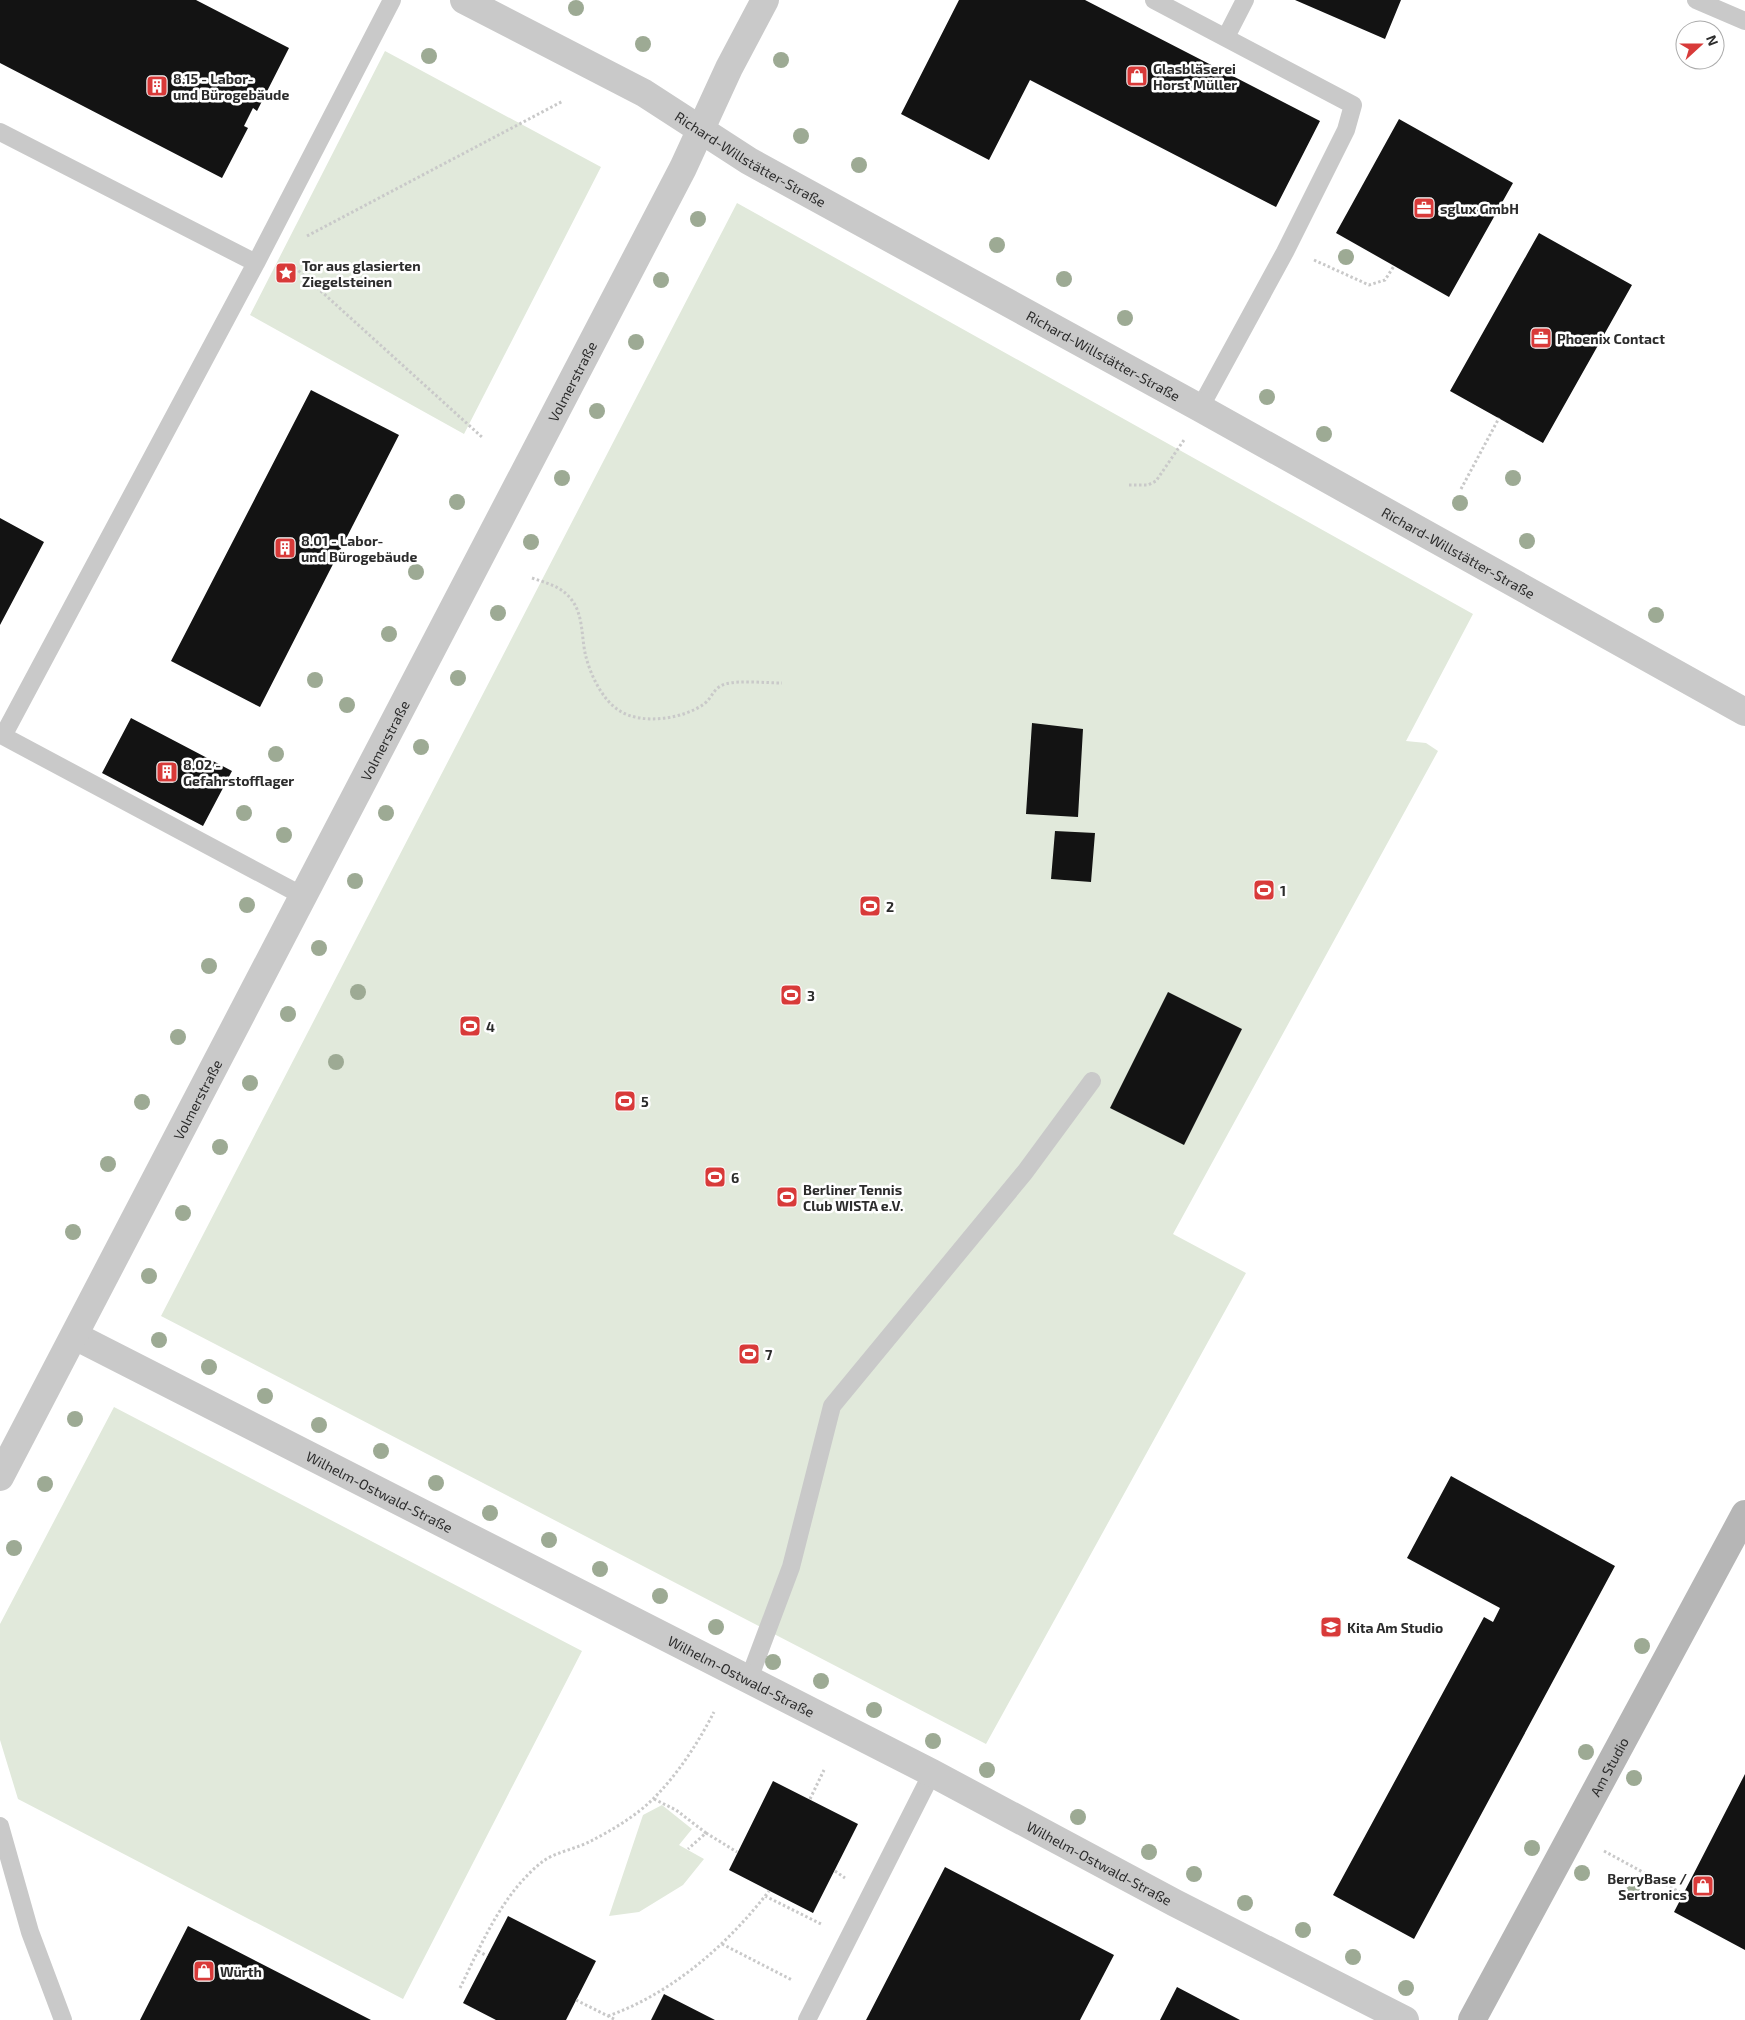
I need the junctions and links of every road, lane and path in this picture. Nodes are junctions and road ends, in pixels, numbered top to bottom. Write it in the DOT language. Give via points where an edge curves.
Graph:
graph roads {
  1 [pos="392,0"];
  2 [pos="464,0"];
  3 [pos="765,0"];
  4 [pos="1154,0"];
  5 [pos="1245,0"];
  6 [pos="1696,0"];
  7 [pos="1745,21"];
  8 [pos="1226,37"];
  9 [pos="563,101"];
  10 [pos="701,130"];
  11 [pos="0,132"];
  12 [pos="278,251"];
  13 [pos="1285,252"];
  14 [pos="256,263"];
  15 [pos="1394,266"];
  16 [pos="1200,408"];
  17 [pos="1499,418"];
  18 [pos="483,438"];
  19 [pos="1129,485"];
  20 [pos="1461,489"];
  21 [pos="532,578"];
  22 [pos="782,683"];
  23 [pos="1745,712"];
  24 [pos="303,896"];
  25 [pos="1092,1081"];
  26 [pos="75,1336"];
  27 [pos="0,1477"];
  28 [pos="1745,1514"];
  29 [pos="749,1679"];
  30 [pos="714,1712"];
  31 [pos="824,1770"];
  32 [pos="932,1772"];
  33 [pos="654,1799"];
  34 [pos="810,1799"];
  35 [pos="0,1826"];
  36 [pos="706,1833"];
  37 [pos="1572,1834"];
  38 [pos="688,1850"];
  39 [pos="738,1852"];
  40 [pos="850,1870"];
  41 [pos="835,1871"];
  42 [pos="846,1878"];
  43 [pos="842,1886"];
  44 [pos="770,1891"];
  45 [pos="1683,1894"];
  46 [pos="766,1896"];
  47 [pos="826,1917"];
  48 [pos="722,1944"];
  49 [pos="478,1952"];
  50 [pos="487,1956"];
  51 [pos="785,1976"];
  52 [pos="460,1988"];
  53 [pos="576,2000"];
  54 [pos="608,2016"];
  55 [pos="63,2020"];
  56 [pos="616,2020"];
  57 [pos="808,2020"];
  58 [pos="1405,2020"];
  59 [pos="1472,2020"];
  1 -- 14 [label="lane"];
  2 -- 10 [label="street, Richard-Willstätter-Straße" via="644,93"];
  3 -- 10 [label="street, Volmerstraße"];
  4 -- 8 [label="lane"];
  5 -- 8 [label="lane"];
  6 -- 7 [label="lane"];
  8 -- 13 [label="lane" via="1353,105 1346,130"];
  9 -- 12 [label="path"];
  10 -- 16 [label="street, Richard-Willstätter-Straße" via="749,161"];
  10 -- 24 [label="street, Volmerstraße"];
  11 -- 14 [label="lane"];
  12 -- 14 [label="path"];
  12 -- 18 [label="path"];
  13 -- 15 [label="path" via="1318,261 1369,285 1385,280"];
  13 -- 16 [label="lane"];
  14 -- 24 [label="lane" via="3,736"];
  16 -- 19 [label="path" via="1180,447 1156,480 1148,485"];
  16 -- 23 [label="street, Richard-Willstätter-Straße"];
  17 -- 20 [label="path"];
  21 -- 22 [label="path" via="556,586 571,598 577,609 586,658 606,700 621,712 642,718 669,718 706,703 713,690 726,684"];
  24 -- 26 [label="street, Volmerstraße"];
  25 -- 29 [label="lane" via="1025,1172 832,1406 791,1567"];
  26 -- 27 [label="street, Volmerstraße"];
  26 -- 29 [label="street, Wilhelm-Ostwald-Straße"];
  28 -- 37 [label="street, Am Studio"];
  29 -- 32 [label="street, Wilhelm-Ostwald-Straße"];
  30 -- 33 [label="path" via="699,1741"];
  31 -- 34 [label="path"];
  32 -- 57 [label="lane"];
  32 -- 58 [label="street, Wilhelm-Ostwald-Straße" via="1175,1903"];
  33 -- 36 [label="path" via="676,1810"];
  33 -- 49 [label="path" via="589,1842 544,1860 517,1886"];
  35 -- 55 [label="lane" via="30,1932"];
  36 -- 38 [label="path"];
  36 -- 39 [label="path"];
  37 -- 45 [label="path"];
  37 -- 59 [label="street, Am Studio"];
  40 -- 42 [label="path"];
  41 -- 42 [label="path"];
  42 -- 43 [label="path"];
  44 -- 46 [label="path"];
  46 -- 47 [label="path" via="822,1924"];
  46 -- 48 [label="path"];
  48 -- 51 [label="path"];
  48 -- 54 [label="path" via="687,1973"];
  49 -- 50 [label="path"];
  49 -- 52 [label="path"];
  53 -- 54 [label="path"];
  54 -- 56 [label="path"];
}
